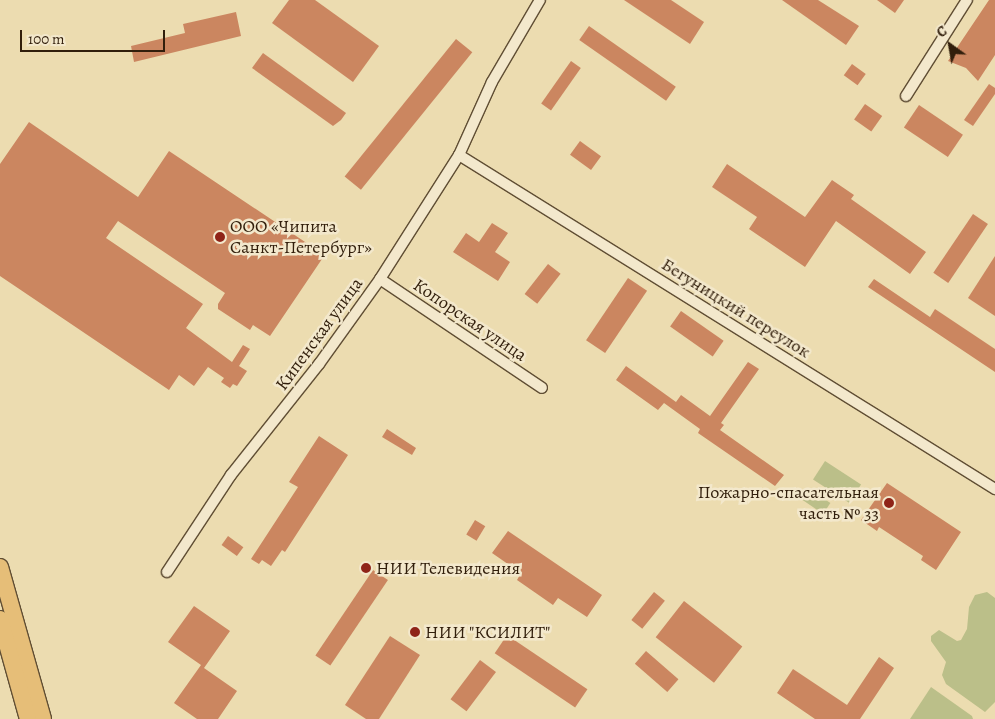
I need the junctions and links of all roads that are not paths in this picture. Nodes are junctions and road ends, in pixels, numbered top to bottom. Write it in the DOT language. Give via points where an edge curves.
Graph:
graph roads {
  1 [pos="540,0"];
  2 [pos="967,0"];
  3 [pos="906,96"];
  4 [pos="459,155"];
  5 [pos="380,279"];
  6 [pos="542,388"];
  7 [pos="995,489"];
  8 [pos="0,567"];
  9 [pos="167,572"];
  10 [pos="0,619"];
  11 [pos="28,719"];
  12 [pos="43,719"];
  1 -- 4 [label="street, Кипенская улица" via="492,82"];
  2 -- 3 [label="street"];
  4 -- 5 [label="street, Кипенская улица"];
  4 -- 7 [label="street, Бегуницкий переулок"];
  5 -- 6 [label="street, Копорская улица"];
  5 -- 9 [label="street, Кипенская улица" via="320,364 231,475"];
  8 -- 12 [label="highway"];
  10 -- 11 [label="highway"];
}
